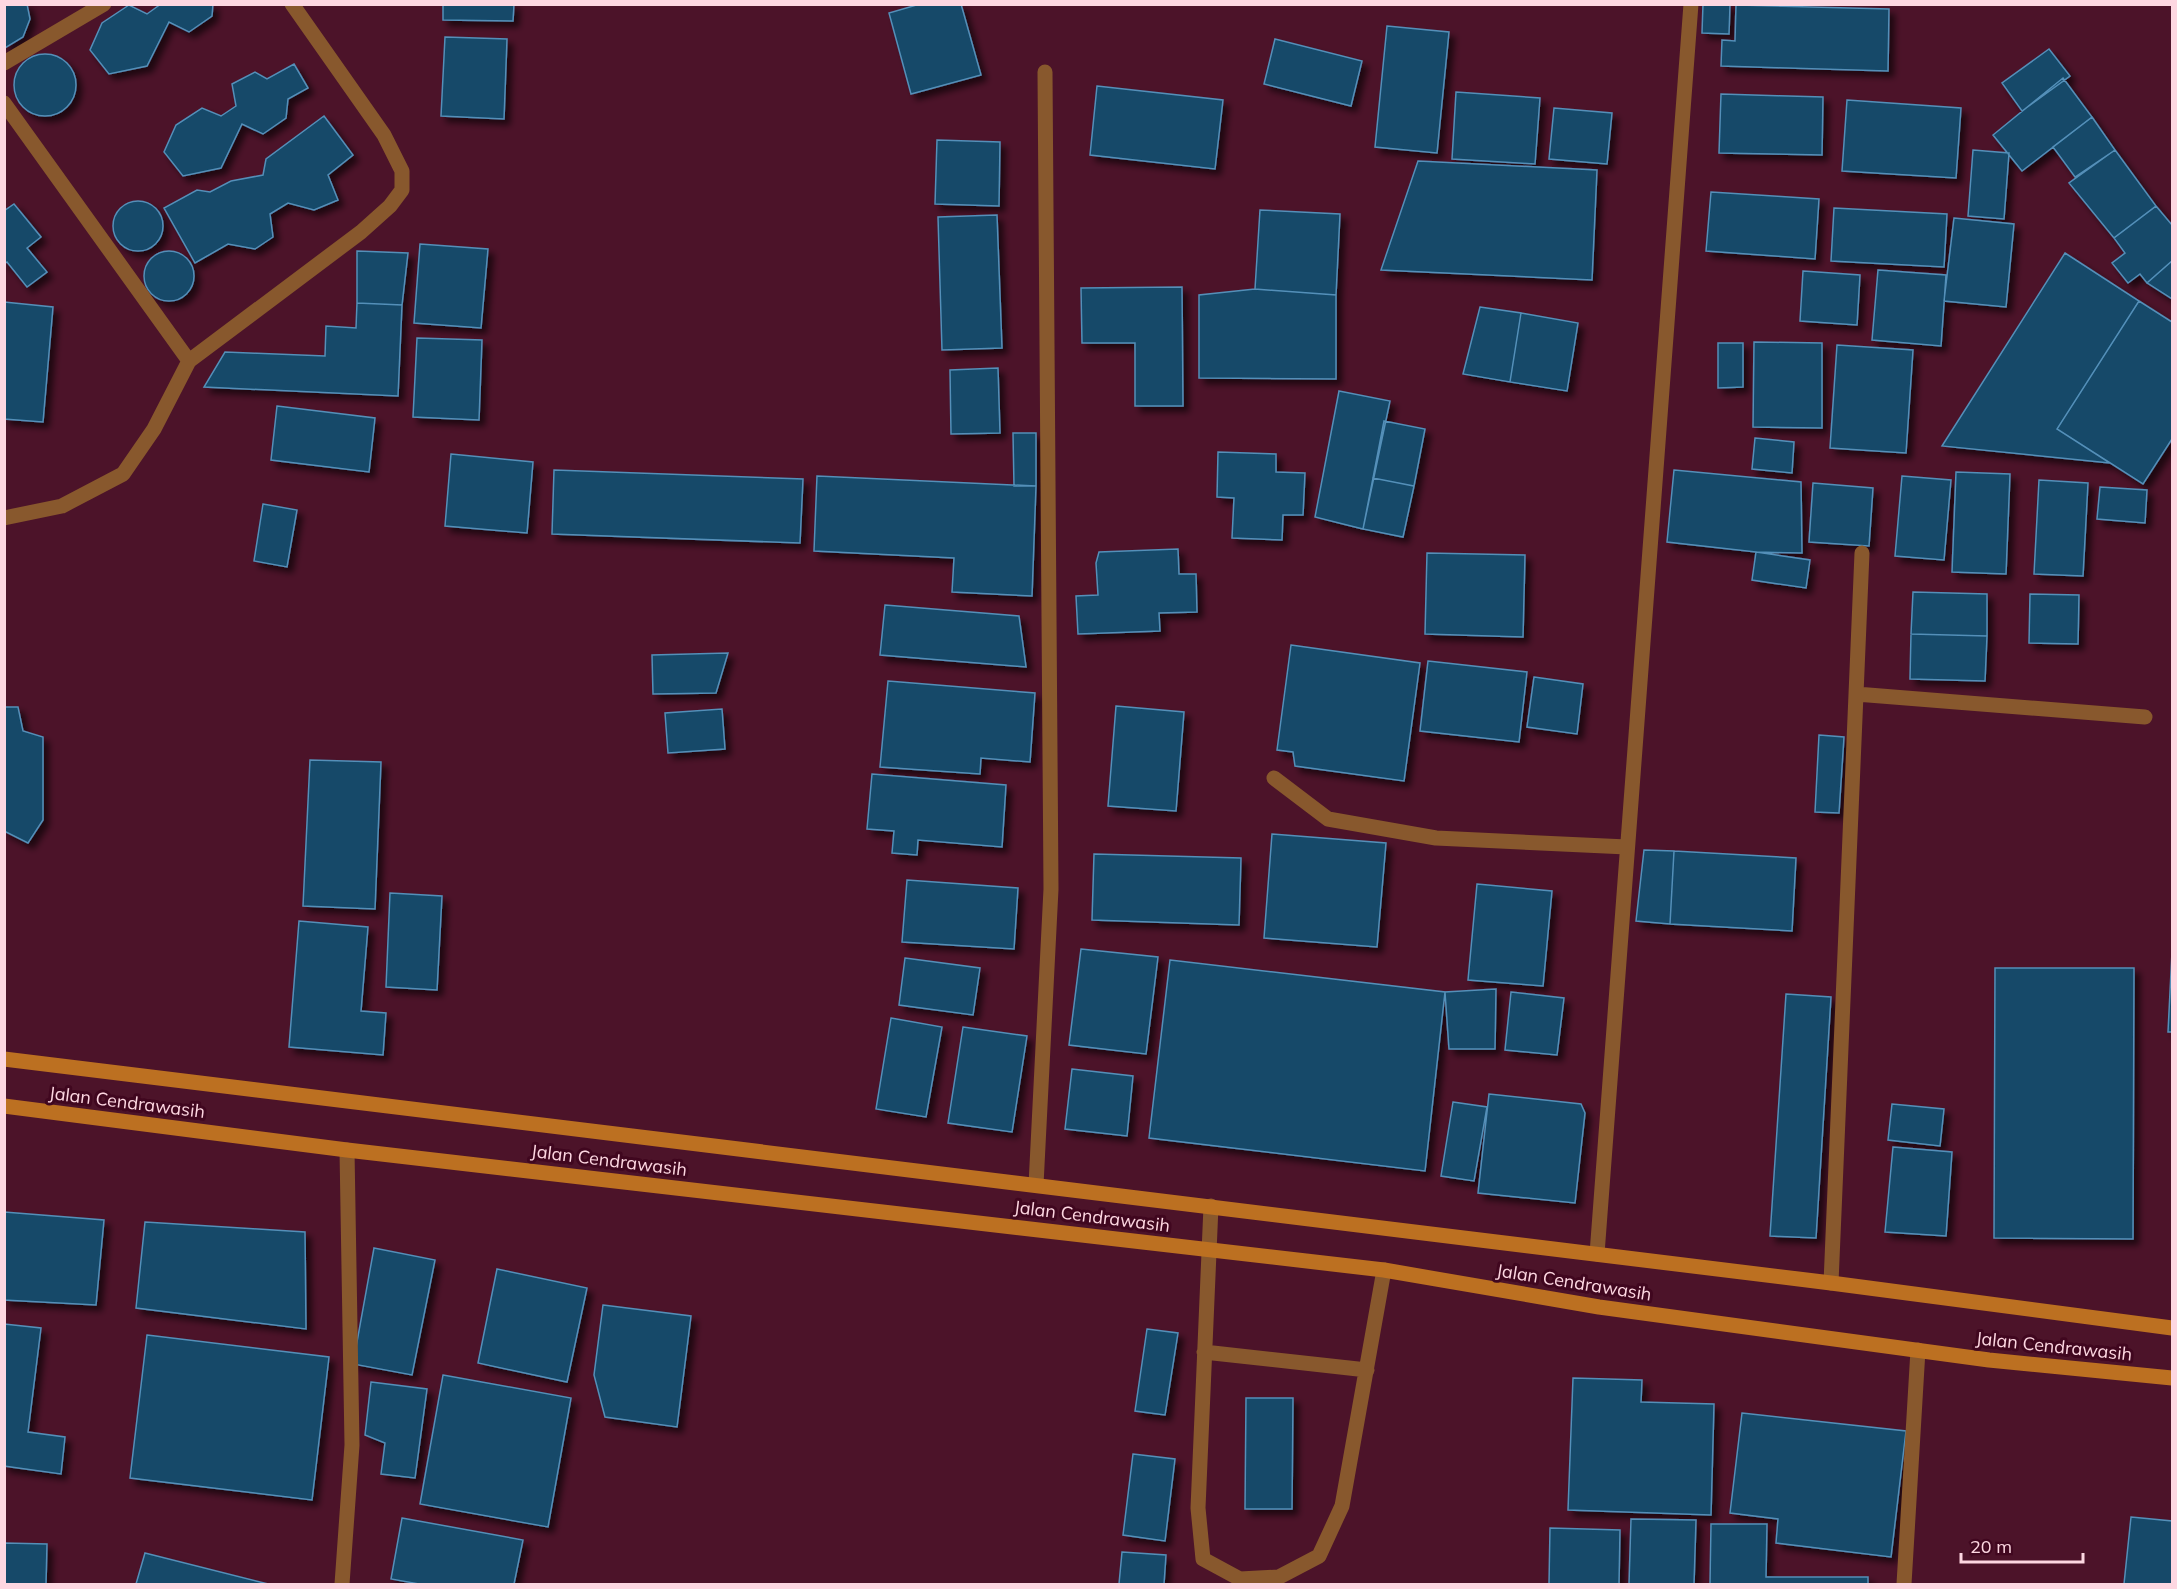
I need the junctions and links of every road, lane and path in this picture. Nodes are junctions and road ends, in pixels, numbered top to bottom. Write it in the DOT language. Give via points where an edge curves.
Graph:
graph roads {
  1 [pos="104,4"];
  2 [pos="292,4"];
  3 [pos="1691,4"];
  4 [pos="4,63"];
  5 [pos="1045,72"];
  6 [pos="4,103"];
  7 [pos="189,361"];
  8 [pos="4,518"];
  9 [pos="1862,553"];
  10 [pos="1856,694"];
  11 [pos="2145,717"];
  12 [pos="1274,778"];
  13 [pos="1627,847"];
  14 [pos="4,1059"];
  15 [pos="4,1106"];
  16 [pos="347,1150"];
  17 [pos="1036,1185"];
  18 [pos="1211,1206"];
  19 [pos="1207,1250"];
  20 [pos="1597,1254"];
  21 [pos="1384,1270"];
  22 [pos="1831,1282"];
  23 [pos="2172,1328"];
  24 [pos="1918,1350"];
  25 [pos="1204,1352"];
  26 [pos="1367,1370"];
  27 [pos="2172,1378"];
  28 [pos="342,1584"];
  29 [pos="1904,1584"];
  1 -- 4 [label="street"];
  2 -- 7 [label="street" via="384,135 402,171 402,189 390,206 361,232"];
  3 -- 13 [label="street"];
  5 -- 17 [label="street" via="1051,889"];
  6 -- 7 [label="street"];
  7 -- 8 [label="street" via="154,429 123,474 62,506"];
  9 -- 10 [label="street"];
  10 -- 11 [label="street"];
  10 -- 22 [label="street"];
  12 -- 13 [label="street" via="1328,819 1436,838"];
  13 -- 20 [label="street"];
  14 -- 17 [label="main road, Jalan Cendrawasih"];
  15 -- 16 [label="main road, Jalan Cendrawasih"];
  16 -- 19 [label="main road, Jalan Cendrawasih"];
  16 -- 28 [label="street" via="352,1445"];
  17 -- 18 [label="main road, Jalan Cendrawasih"];
  18 -- 19 [label="street"];
  18 -- 20 [label="main road, Jalan Cendrawasih"];
  19 -- 21 [label="main road, Jalan Cendrawasih"];
  19 -- 25 [label="street"];
  20 -- 22 [label="main road, Jalan Cendrawasih"];
  21 -- 24 [label="main road, Jalan Cendrawasih" via="1599,1307"];
  21 -- 26 [label="street"];
  22 -- 23 [label="main road, Jalan Cendrawasih"];
  24 -- 27 [label="main road, Jalan Cendrawasih"];
  24 -- 29 [label="street"];
  25 -- 26 [label="street"];
  25 -- 26 [label="street" via="1198,1508 1203,1559 1240,1579 1279,1577 1319,1556 1342,1506"];
}
